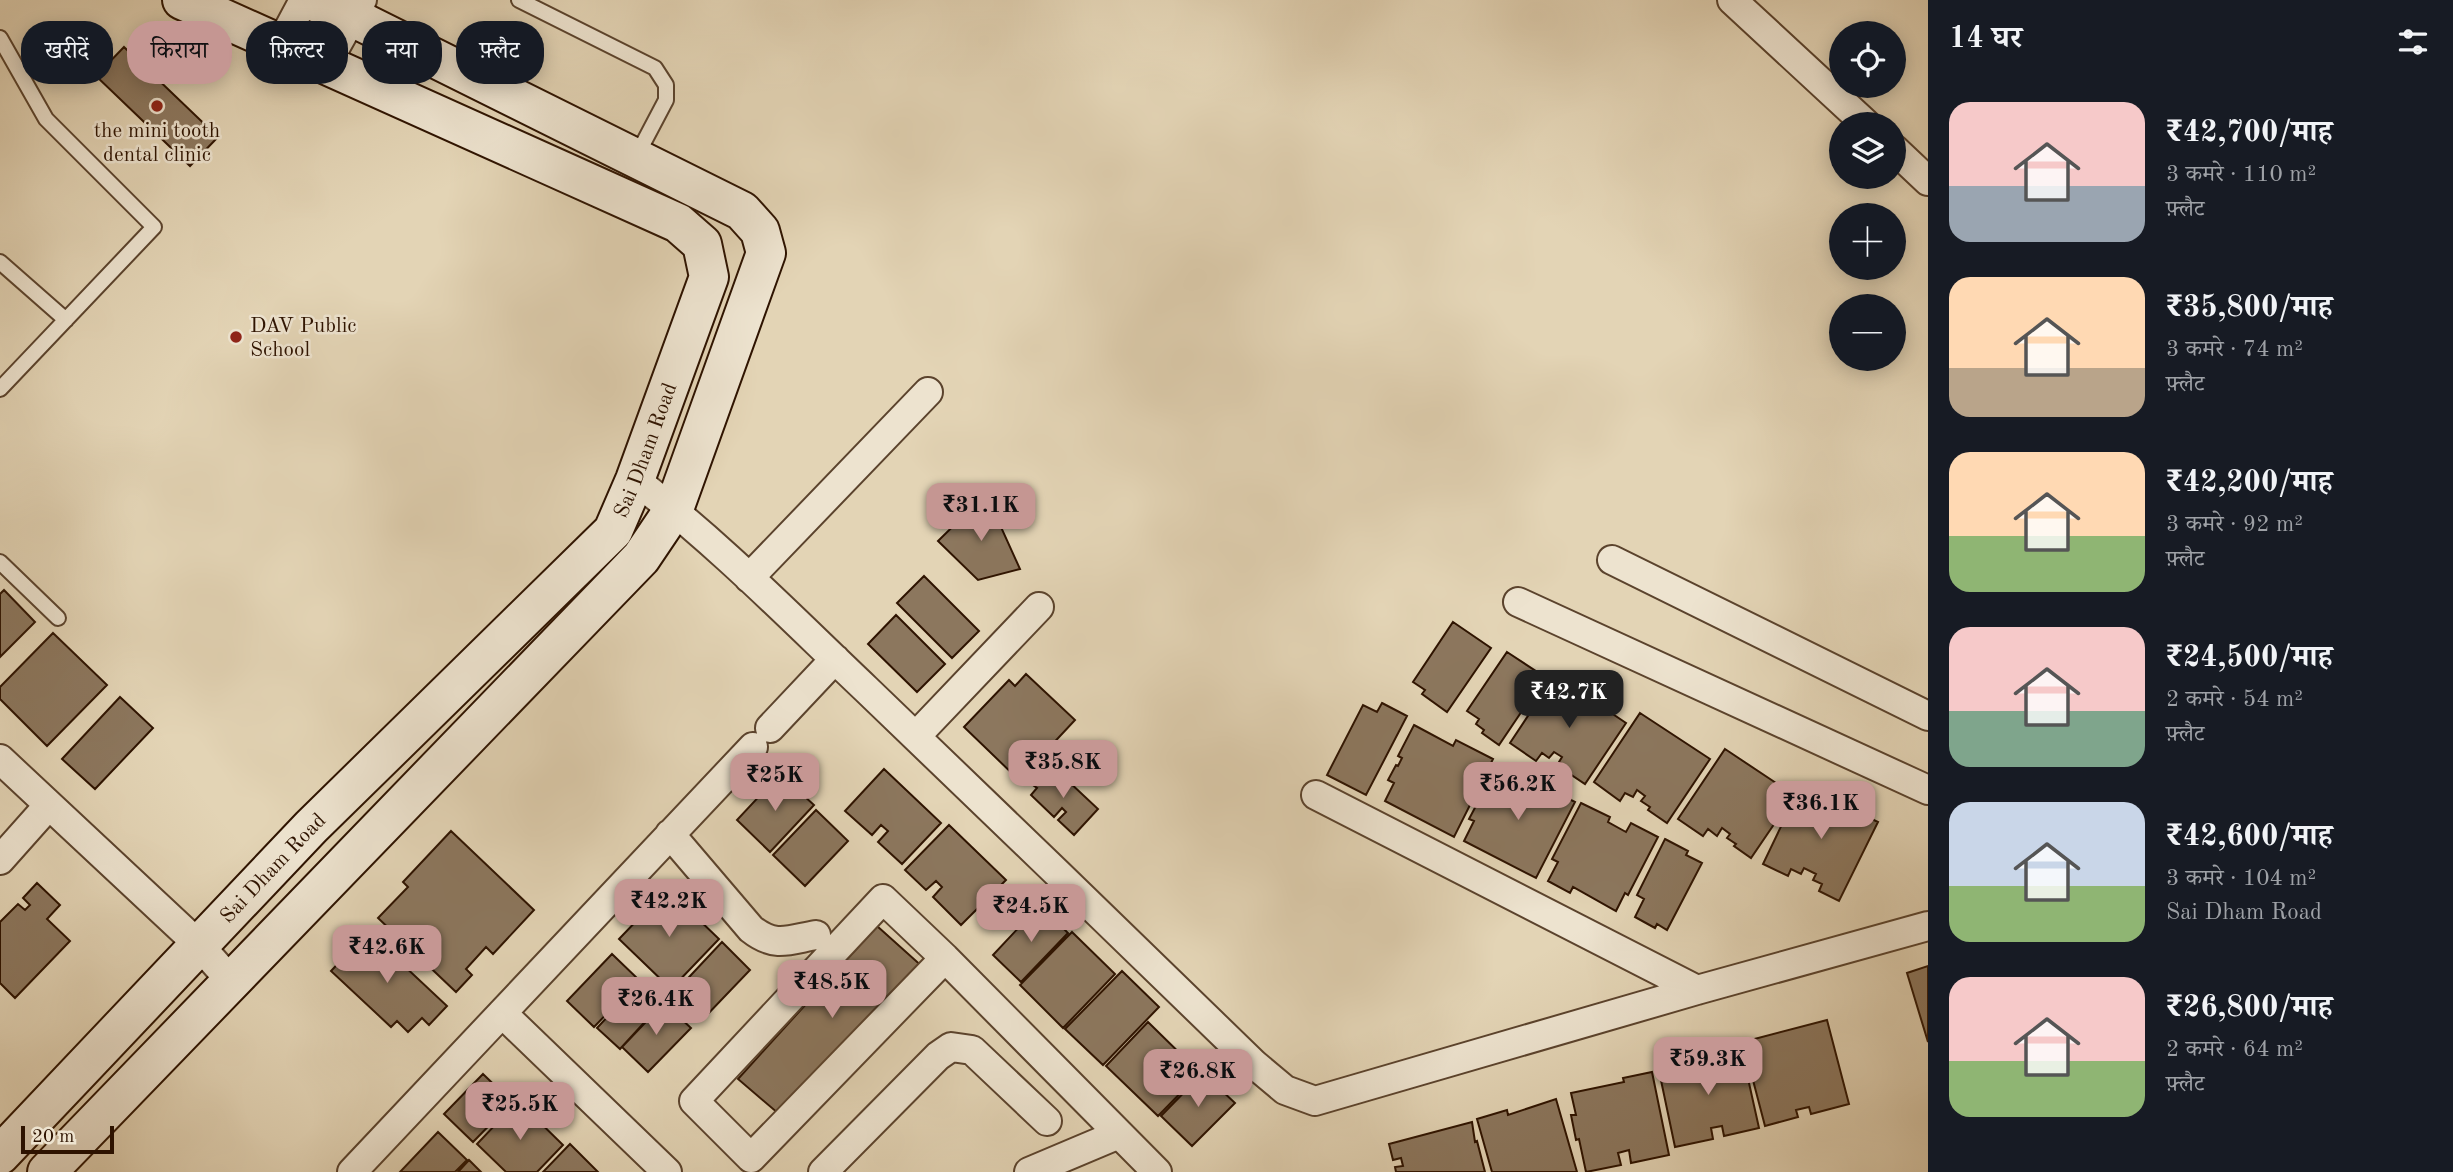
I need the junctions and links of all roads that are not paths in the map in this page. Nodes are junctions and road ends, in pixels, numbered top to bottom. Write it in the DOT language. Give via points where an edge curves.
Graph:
graph roads {
  1 [pos="182,0"];
  2 [pos="304,0"];
  3 [pos="310,0"];
  4 [pos="519,0"];
  5 [pos="1732,0"];
  6 [pos="358,9"];
  7 [pos="293,21"];
  8 [pos="348,26"];
  9 [pos="246,29"];
  10 [pos="0,38"];
  11 [pos="348,74"];
  12 [pos="1853,112"];
  13 [pos="636,158"];
  14 [pos="1906,160"];
  15 [pos="1928,181"];
  16 [pos="702,244"];
  17 [pos="766,253"];
  18 [pos="0,262"];
  19 [pos="66,320"];
  20 [pos="0,389"];
  21 [pos="928,391"];
  22 [pos="635,480"];
  23 [pos="674,509"];
  24 [pos="1612,560"];
  25 [pos="0,562"];
  26 [pos="749,578"];
  27 [pos="1518,602"];
  28 [pos="1039,607"];
  29 [pos="58,618"];
  30 [pos="835,659"];
  31 [pos="1928,716"];
  32 [pos="916,736"];
  33 [pos="0,759"];
  34 [pos="1928,790"];
  35 [pos="1316,795"];
  36 [pos="49,805"];
  37 [pos="670,834"];
  38 [pos="0,860"];
  39 [pos="1928,926"];
  40 [pos="816,935"];
  41 [pos="199,945"];
  42 [pos="945,958"];
  43 [pos="231,981"];
  44 [pos="1697,990"];
  45 [pos="502,1013"];
  46 [pos="1047,1121"];
  47 [pos="1119,1134"];
  48 [pos="0,1155"];
  49 [pos="47,1172"];
  50 [pos="352,1172"];
  51 [pos="667,1172"];
  52 [pos="822,1172"];
  53 [pos="1029,1172"];
  54 [pos="1157,1172"];
  1 -- 9 [label="street"];
  2 -- 7 [label="street"];
  3 -- 6 [label="street"];
  4 -- 13 [label="lane" via="655,68 666,85 666,100"];
  5 -- 12 [label="street"];
  6 -- 8 [label="street"];
  6 -- 13 [label="street"];
  10 -- 19 [label="lane" via="46,119 154,227"];
  11 -- 16 [label="street" via="639,204 678,223"];
  13 -- 17 [label="street" via="742,211 760,231"];
  14 -- 15 [label="street"];
  16 -- 17 [label="street"];
  16 -- 22 [label="street, Sai Dham Road" via="709,277"];
  17 -- 23 [label="street, Sai Dham Road"];
  18 -- 19 [label="lane"];
  19 -- 20 [label="lane"];
  21 -- 26 [label="street"];
  22 -- 23 [label="street"];
  22 -- 41 [label="street, Sai Dham Road" via="613,531 311,827"];
  23 -- 26 [label="street"];
  23 -- 43 [label="street, Sai Dham Road" via="642,558"];
  24 -- 31 [label="street"];
  25 -- 29 [label="lane"];
  26 -- 30 [label="street"];
  27 -- 34 [label="street"];
  28 -- 32 [label="street"];
  30 -- 32 [label="street"];
  30 -- 37 [label="street"];
  32 -- 44 [label="street" via="1254,1064 1285,1090 1315,1101"];
  33 -- 36 [label="street"];
  35 -- 44 [label="street"];
  36 -- 38 [label="street"];
  36 -- 41 [label="street"];
  37 -- 40 [label="street" via="764,939 778,942"];
  37 -- 45 [label="street"];
  39 -- 44 [label="street"];
  41 -- 43 [label="street"];
  41 -- 48 [label="street, Sai Dham Road"];
  42 -- 42 [label="street" via="751,1158 694,1101 883,900"];
  42 -- 47 [label="street"];
  43 -- 49 [label="street, Sai Dham Road"];
  45 -- 50 [label="street"];
  45 -- 51 [label="street"];
  46 -- 52 [label="street" via="972,1051 951,1046"];
  47 -- 53 [label="street"];
  47 -- 54 [label="street"];
}
